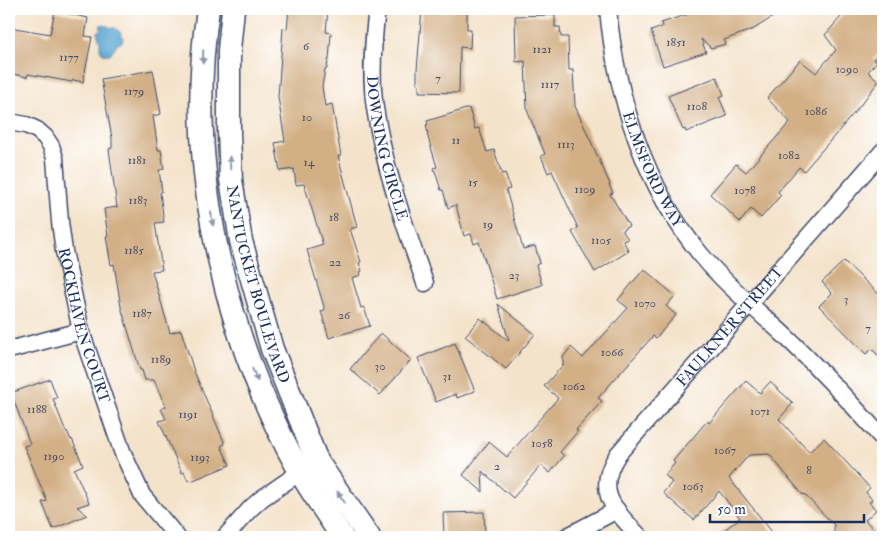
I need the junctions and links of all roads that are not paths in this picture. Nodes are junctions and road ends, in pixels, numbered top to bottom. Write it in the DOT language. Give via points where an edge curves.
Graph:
graph roads {
  1 [pos="208,9"];
  2 [pos="233,9"];
  3 [pos="377,9"];
  4 [pos="608,9"];
  5 [pos="9,122"];
  6 [pos="883,151"];
  7 [pos="425,283"];
  8 [pos="749,303"];
  9 [pos="82,331"];
  10 [pos="9,350"];
  11 [pos="883,439"];
  12 [pos="308,466"];
  13 [pos="616,510"];
  14 [pos="177,537"];
  15 [pos="225,537"];
  16 [pos="342,537"];
  17 [pos="368,537"];
  18 [pos="566,537"];
  19 [pos="640,537"];
  1 -- 12 [label="street, NANTUCKET BOULEVARD, one-way" via="204,36 203,144 218,254 246,355 282,437"];
  12 -- 2 [label="street, NANTUCKET BOULEVARD, one-way" via="241,241 231,180 229,133 228,59"];
  3 -- 7 [label="street, DOWNING CIRCLE" via="373,41 375,106 383,146"];
  4 -- 8 [label="street, ELMSFORD WAY" via="622,92 650,170 682,230 720,276"];
  5 -- 9 [label="street, ROCKHAVEN COURT" via="37,130 51,146 64,251"];
  6 -- 8 [label="street, FAULKNER STREET"];
  8 -- 11 [label="street, ELMSFORD WAY" via="809,359"];
  8 -- 13 [label="street, FAULKNER STREET" via="610,465 607,490"];
  9 -- 10 [label="street"];
  9 -- 14 [label="street, ROCKHAVEN COURT" via="122,451 142,495"];
  12 -- 15 [label="street" via="255,504"];
  12 -- 16 [label="street, NANTUCKET BOULEVARD"];
  17 -- 12 [label="street, NANTUCKET BOULEVARD, one-way"];
  13 -- 18 [label="street"];
  13 -- 19 [label="street, FAULKNER STREET"];
}
